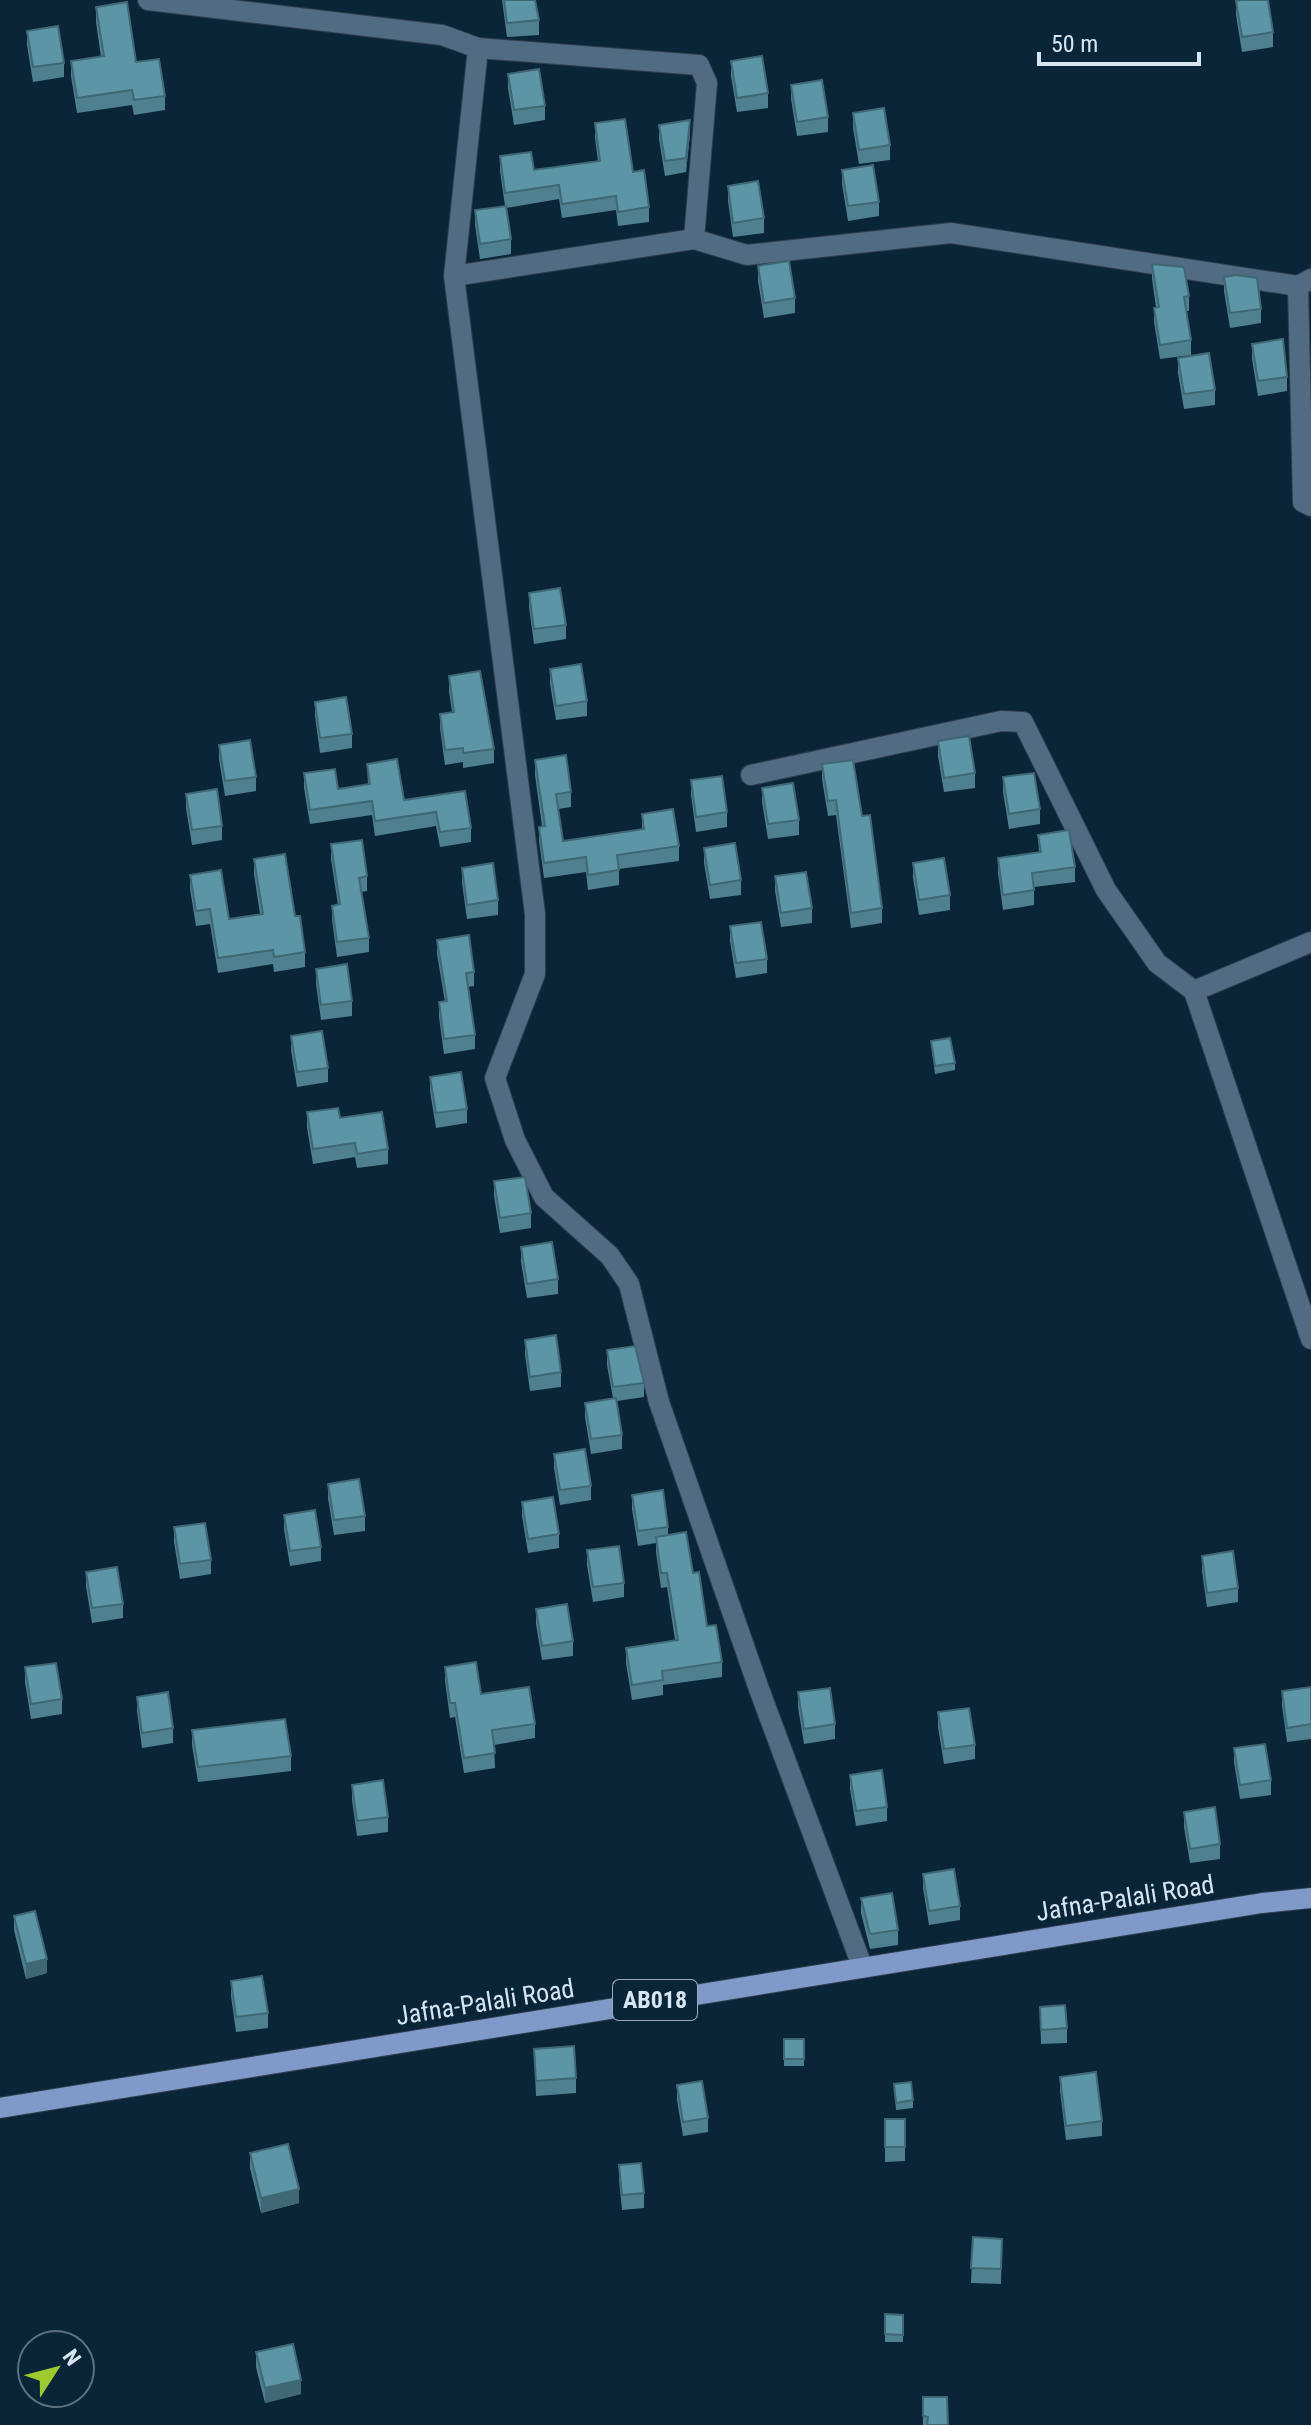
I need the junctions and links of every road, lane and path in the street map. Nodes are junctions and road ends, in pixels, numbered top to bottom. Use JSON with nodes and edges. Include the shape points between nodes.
{"nodes":[{"id":1,"x":148,"y":0,"type":"edge"},
{"id":2,"x":478,"y":48,"type":"junction"},
{"id":3,"x":694,"y":239,"type":"junction"},
{"id":4,"x":454,"y":276,"type":"junction"},
{"id":5,"x":1305,"y":282,"type":"edge"},
{"id":6,"x":1311,"y":506,"type":"edge"},
{"id":7,"x":751,"y":775,"type":"dead end"},
{"id":8,"x":1311,"y":942,"type":"edge"},
{"id":9,"x":1194,"y":991,"type":"junction"},
{"id":10,"x":1311,"y":1339,"type":"edge"},
{"id":11,"x":1311,"y":1898,"type":"edge"},
{"id":12,"x":862,"y":1966,"type":"junction"},
{"id":13,"x":0,"y":2108,"type":"edge"}],
"edges":[{"from":1,"to":2,"type":"street","via":[[442,35]]},
{"from":2,"to":3,"type":"street","via":[[699,65],[707,83]]},
{"from":2,"to":4,"type":"street"},
{"from":3,"to":4,"type":"street"},
{"from":3,"to":5,"type":"street","via":[[747,255],[951,233]]},
{"from":4,"to":12,"type":"street","via":[[535,914],[535,974],[495,1078],[515,1140],[544,1197],[610,1256],[629,1284],[659,1402]]},
{"from":5,"to":6,"type":"street","via":[[1303,502]]},
{"from":7,"to":9,"type":"street","via":[[1001,721],[1023,722],[1106,890],[1157,963]]},
{"from":8,"to":9,"type":"street"},
{"from":9,"to":10,"type":"street"},
{"from":11,"to":12,"type":"main road","name":"Jafna-Palali Road","number":"AB018"},
{"from":12,"to":13,"type":"main road","name":"Jafna-Palali Road","number":"AB018"}]}
